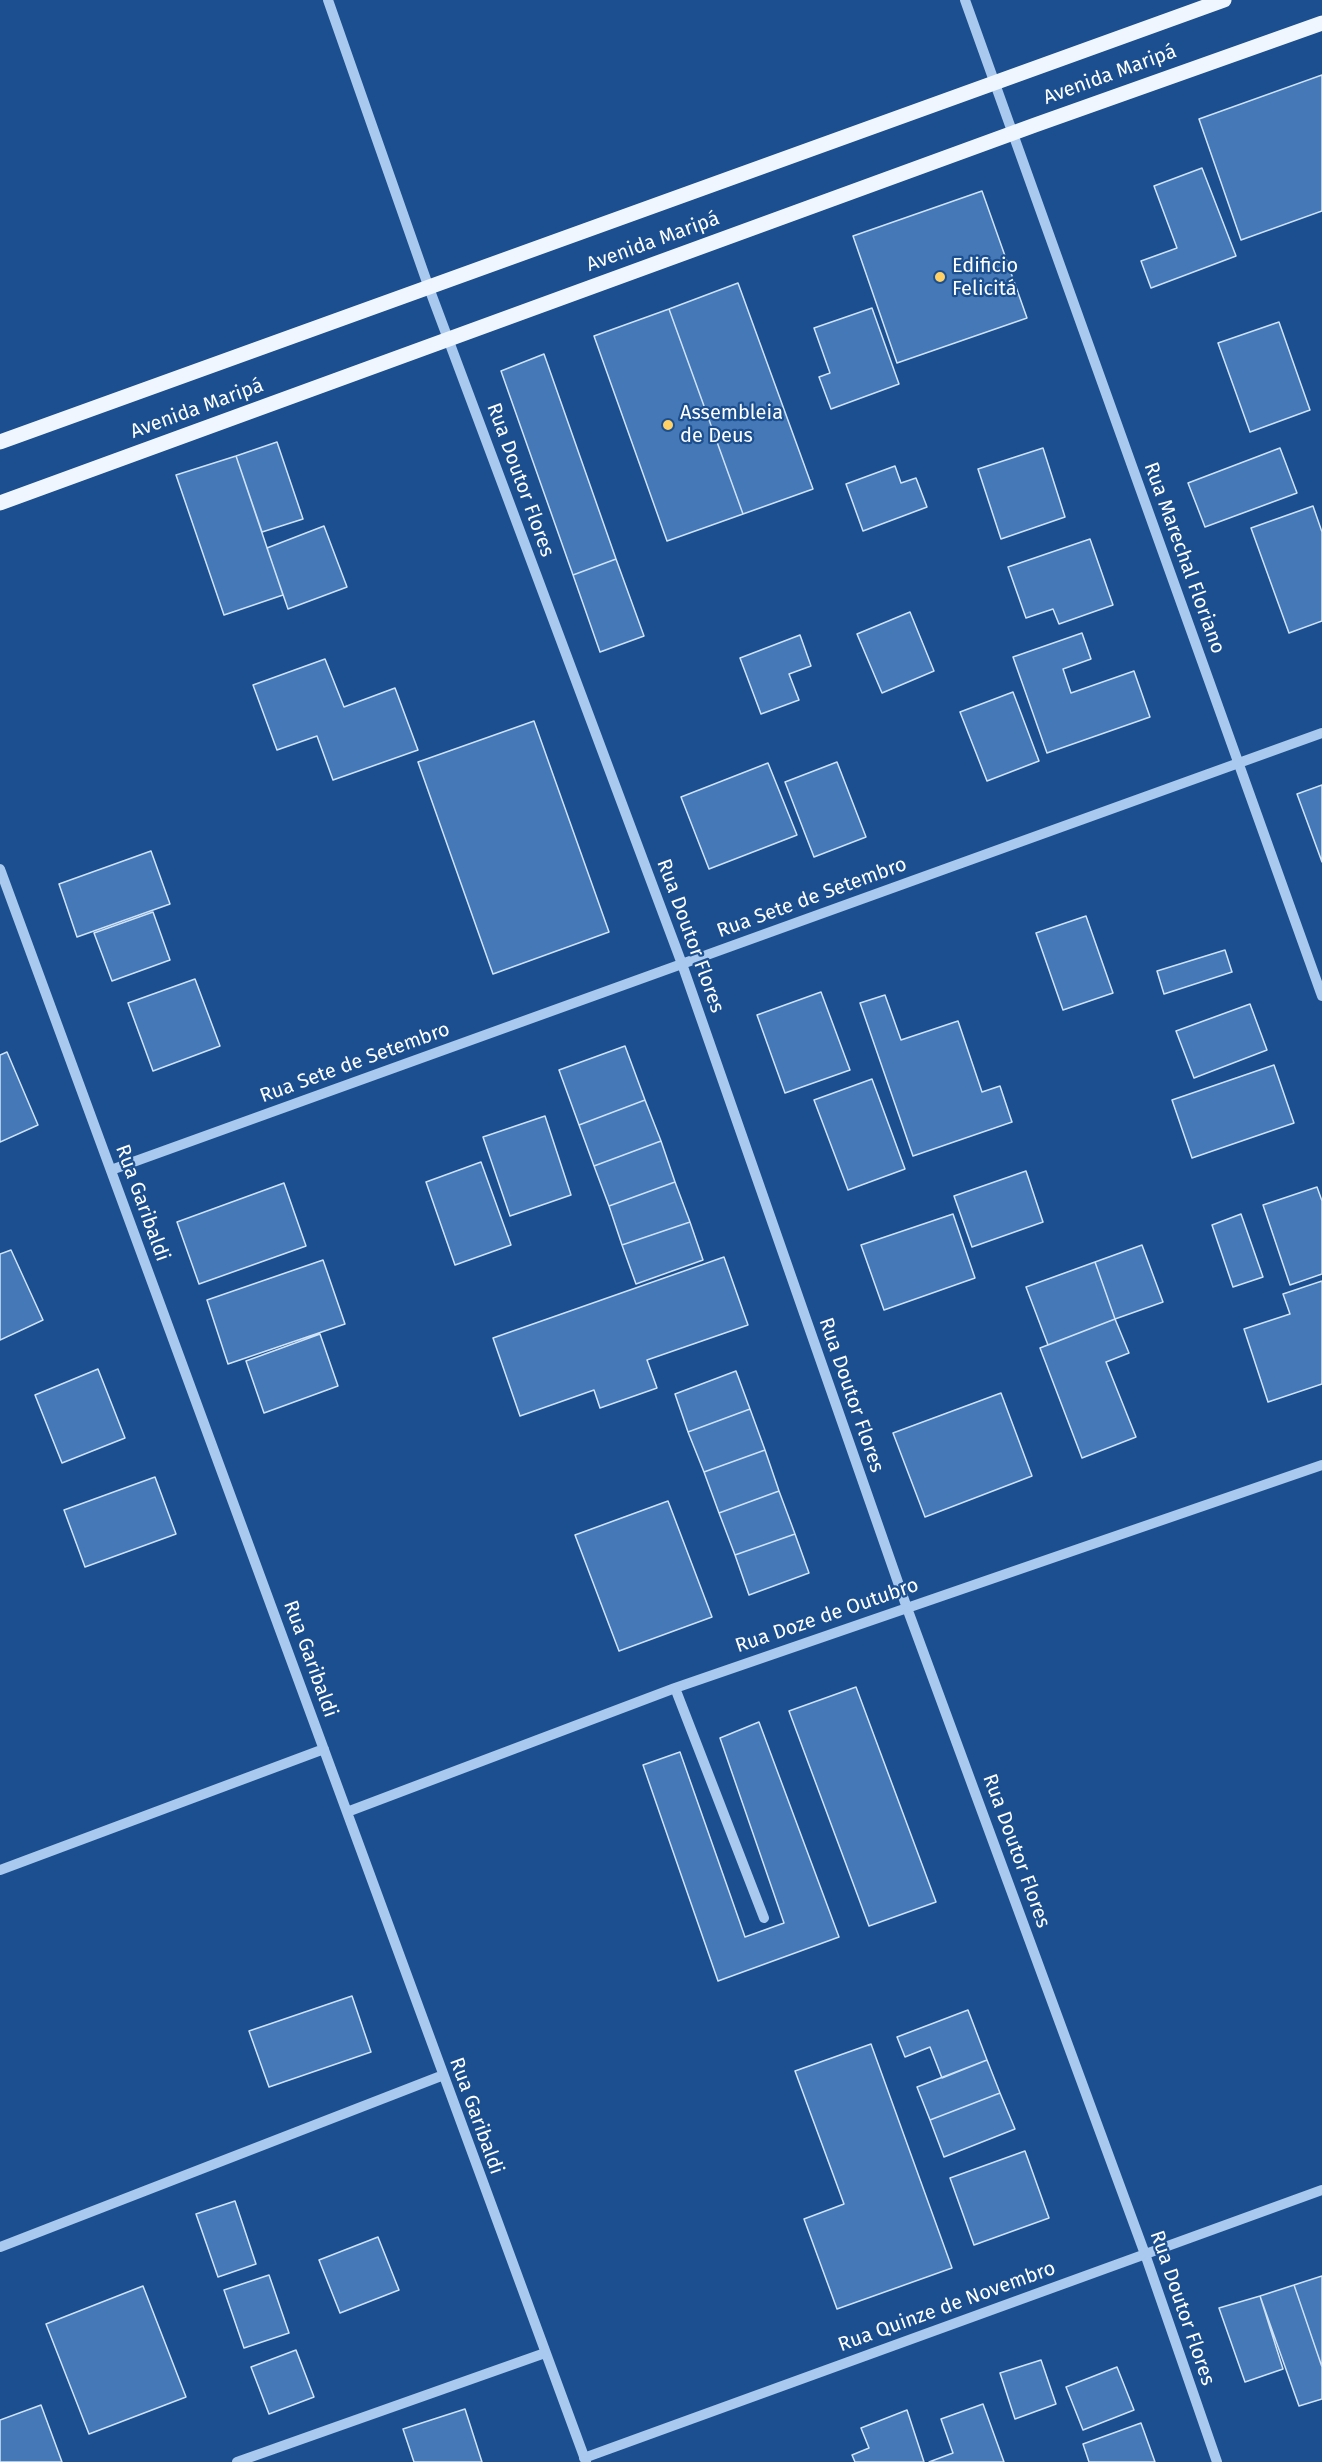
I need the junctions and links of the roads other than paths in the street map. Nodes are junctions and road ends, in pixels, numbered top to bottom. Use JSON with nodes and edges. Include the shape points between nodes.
{"nodes":[{"id":1,"x":328,"y":0,"type":"edge"},
{"id":2,"x":965,"y":0,"type":"edge"},
{"id":3,"x":1224,"y":0,"type":"edge"},
{"id":4,"x":1322,"y":22,"type":"edge"},
{"id":5,"x":994,"y":84,"type":"junction"},
{"id":6,"x":1012,"y":133,"type":"junction"},
{"id":7,"x":429,"y":288,"type":"junction"},
{"id":8,"x":449,"y":340,"type":"junction"},
{"id":9,"x":0,"y":442,"type":"edge"},
{"id":10,"x":0,"y":503,"type":"edge"},
{"id":11,"x":1322,"y":733,"type":"edge"},
{"id":12,"x":1239,"y":763,"type":"junction"},
{"id":13,"x":0,"y":870,"type":"edge"},
{"id":14,"x":682,"y":964,"type":"junction"},
{"id":15,"x":1322,"y":996,"type":"edge"},
{"id":16,"x":111,"y":1170,"type":"junction"},
{"id":17,"x":1322,"y":1465,"type":"edge"},
{"id":18,"x":907,"y":1608,"type":"junction"},
{"id":19,"x":675,"y":1688,"type":"junction"},
{"id":20,"x":324,"y":1749,"type":"junction"},
{"id":21,"x":346,"y":1812,"type":"junction"},
{"id":22,"x":0,"y":1870,"type":"edge"},
{"id":23,"x":764,"y":1918,"type":"dead end"},
{"id":24,"x":441,"y":2076,"type":"junction"},
{"id":25,"x":1322,"y":2190,"type":"edge"},
{"id":26,"x":0,"y":2247,"type":"edge"},
{"id":27,"x":1145,"y":2254,"type":"junction"},
{"id":28,"x":545,"y":2353,"type":"junction"},
{"id":29,"x":585,"y":2460,"type":"edge"},
{"id":30,"x":237,"y":2462,"type":"edge"},
{"id":31,"x":1217,"y":2462,"type":"edge"}],
"edges":[{"from":1,"to":7,"type":"street"},
{"from":2,"to":5,"type":"street"},
{"from":3,"to":5,"type":"main road","name":"Avenida Maripá"},
{"from":4,"to":6,"type":"main road","name":"Avenida Maripá"},
{"from":5,"to":6,"type":"street","name":"Rua Marechal Floriano"},
{"from":5,"to":7,"type":"main road","name":"Avenida Maripá"},
{"from":6,"to":8,"type":"main road","name":"Avenida Maripá"},
{"from":6,"to":12,"type":"street","name":"Rua Marechal Floriano"},
{"from":7,"to":8,"type":"street","name":"Rua Doutor Flores"},
{"from":7,"to":9,"type":"main road","name":"Avenida Maripá"},
{"from":8,"to":10,"type":"main road","name":"Avenida Maripá"},
{"from":8,"to":14,"type":"street","name":"Rua Doutor Flores"},
{"from":11,"to":12,"type":"street","name":"Rua Sete de Setembro"},
{"from":12,"to":14,"type":"street","name":"Rua Sete de Setembro"},
{"from":12,"to":15,"type":"street","name":"Rua Marechal Floriano"},
{"from":13,"to":16,"type":"street","name":"Rua Garibaldi"},
{"from":14,"to":16,"type":"street","name":"Rua Sete de Setembro"},
{"from":14,"to":18,"type":"street","name":"Rua Doutor Flores"},
{"from":16,"to":20,"type":"street","name":"Rua Garibaldi"},
{"from":17,"to":18,"type":"street","name":"Rua Doze de Outubro"},
{"from":18,"to":19,"type":"street","name":"Rua Doze de Outubro"},
{"from":18,"to":27,"type":"street","name":"Rua Doutor Flores"},
{"from":19,"to":21,"type":"street","name":"Rua Doze de Outubro"},
{"from":19,"to":23,"type":"street"},
{"from":20,"to":21,"type":"street","name":"Rua Garibaldi"},
{"from":20,"to":22,"type":"street"},
{"from":21,"to":24,"type":"street","name":"Rua Garibaldi"},
{"from":24,"to":26,"type":"street"},
{"from":24,"to":28,"type":"street","name":"Rua Garibaldi"},
{"from":25,"to":27,"type":"street","name":"Rua Quinze de Novembro"},
{"from":27,"to":29,"type":"street","name":"Rua Quinze de Novembro"},
{"from":27,"to":31,"type":"street","name":"Rua Doutor Flores"},
{"from":28,"to":29,"type":"street","name":"Rua Garibaldi"},
{"from":28,"to":30,"type":"street"}]}
